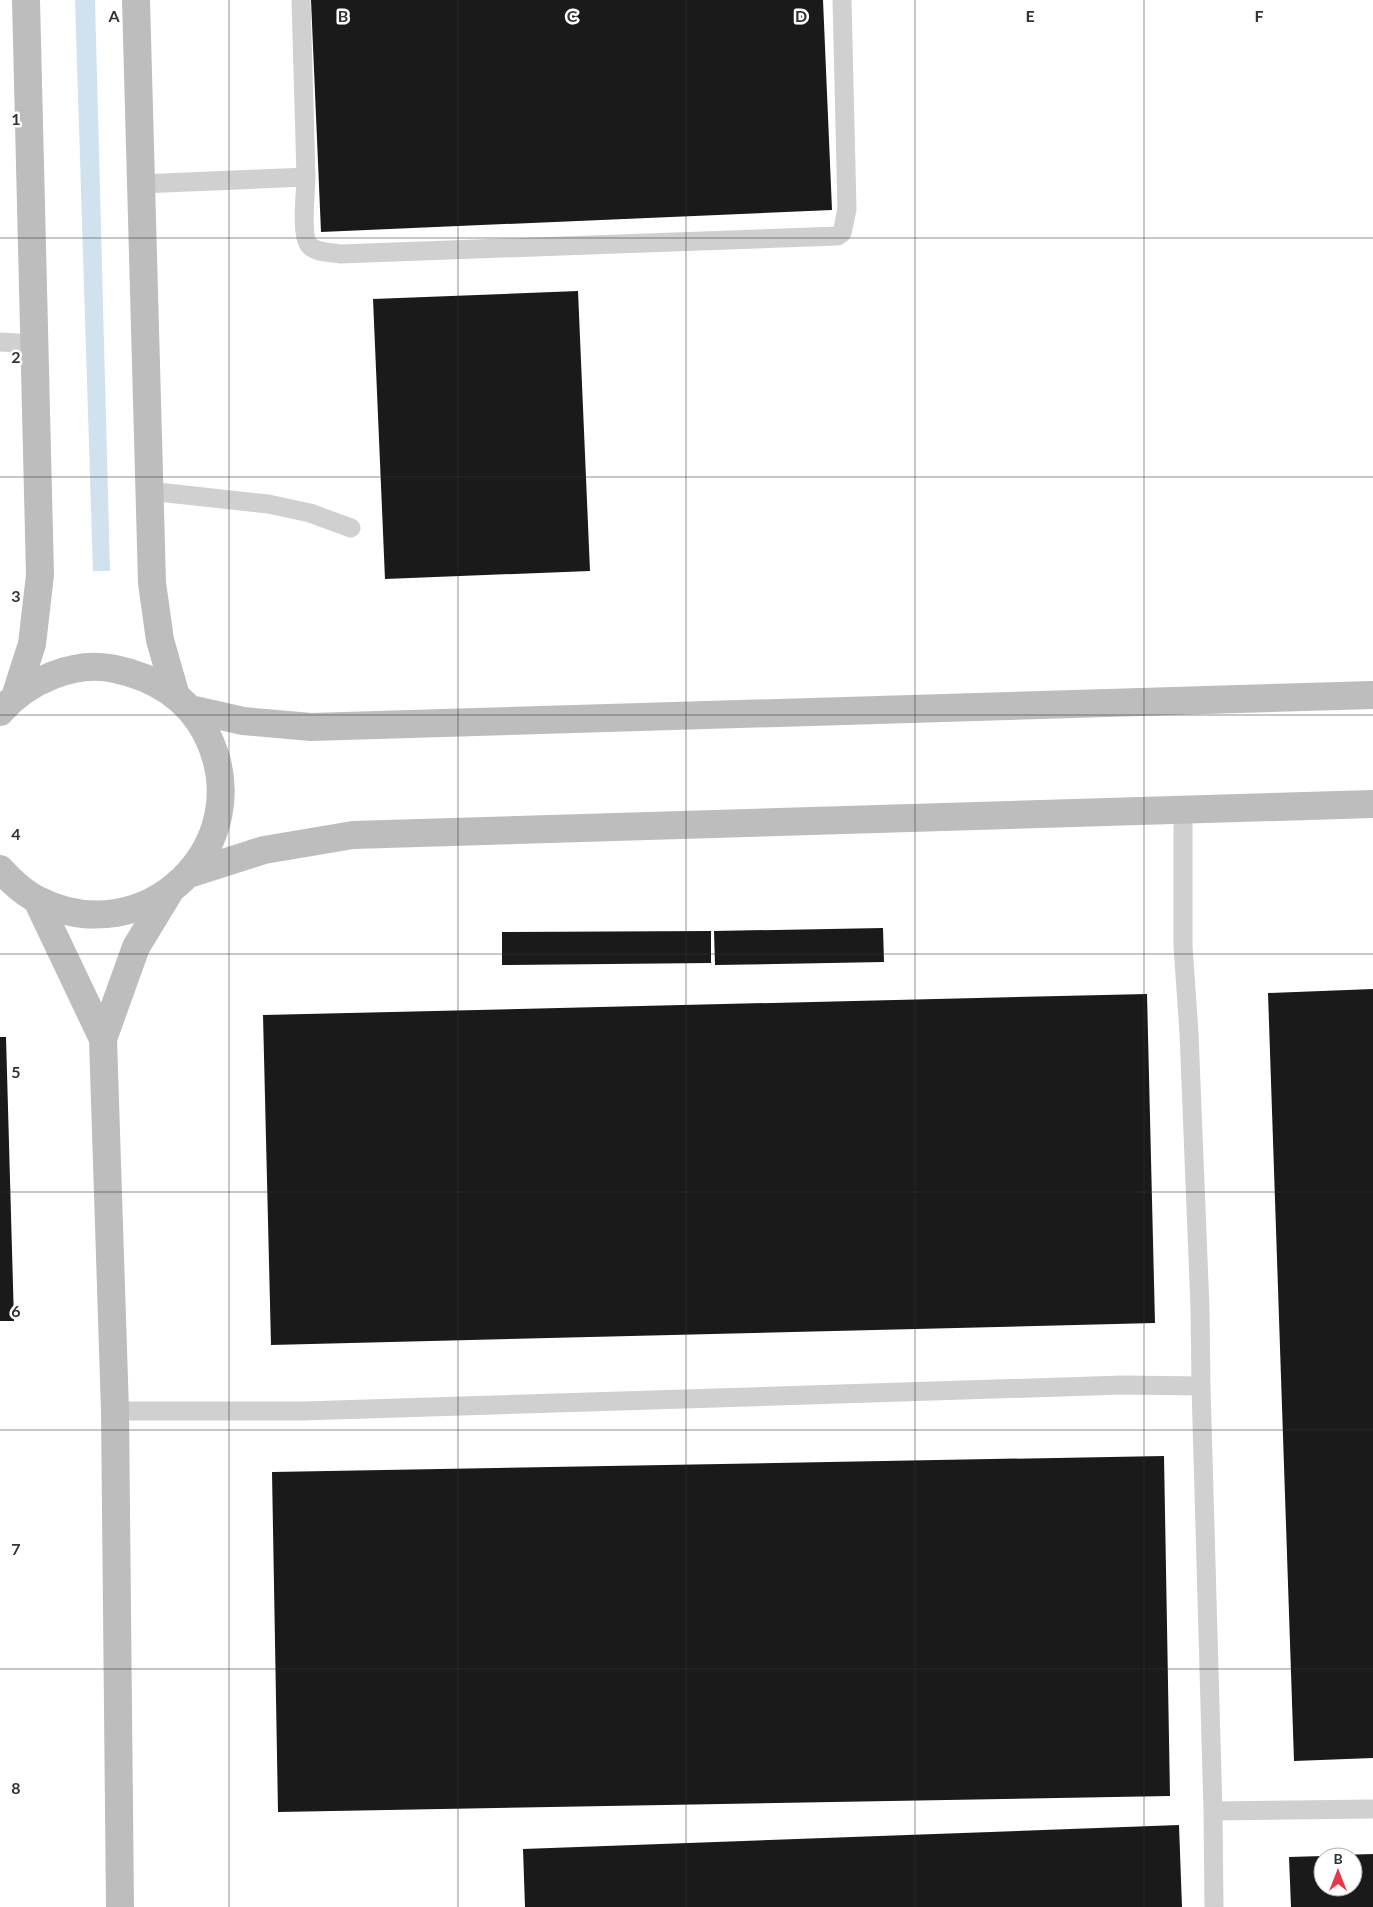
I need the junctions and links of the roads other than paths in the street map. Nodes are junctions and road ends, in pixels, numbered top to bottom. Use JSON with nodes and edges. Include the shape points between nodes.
{"nodes":[{"id":1,"x":26,"y":0,"type":"edge"},
{"id":2,"x":136,"y":0,"type":"edge"},
{"id":3,"x":301,"y":0,"type":"edge"},
{"id":4,"x":842,"y":0,"type":"edge"},
{"id":5,"x":306,"y":176,"type":"junction"},
{"id":6,"x":141,"y":184,"type":"junction"},
{"id":7,"x":0,"y":342,"type":"edge"},
{"id":8,"x":34,"y":344,"type":"junction"},
{"id":9,"x":149,"y":491,"type":"junction"},
{"id":10,"x":351,"y":528,"type":"dead end"},
{"id":11,"x":1373,"y":695,"type":"edge"},
{"id":12,"x":183,"y":702,"type":"junction"},
{"id":13,"x":7,"y":705,"type":"edge"},
{"id":14,"x":1373,"y":804,"type":"edge"},
{"id":15,"x":1183,"y":810,"type":"junction"},
{"id":16,"x":0,"y":869,"type":"edge"},
{"id":17,"x":179,"y":882,"type":"junction"},
{"id":18,"x":37,"y":900,"type":"junction"},
{"id":19,"x":103,"y":1039,"type":"junction"},
{"id":20,"x":1201,"y":1386,"type":"junction"},
{"id":21,"x":115,"y":1411,"type":"junction"},
{"id":22,"x":1373,"y":1809,"type":"edge"},
{"id":23,"x":1213,"y":1811,"type":"junction"},
{"id":24,"x":120,"y":1907,"type":"edge"},
{"id":25,"x":1214,"y":1907,"type":"edge"}],
"edges":[{"from":1,"to":8,"type":"street"},
{"from":2,"to":6,"type":"street"},
{"from":3,"to":5,"type":"lane"},
{"from":4,"to":5,"type":"lane","via":[[847,209],[842,233],[838,236],[340,254],[317,250],[305,237]]},
{"from":5,"to":6,"type":"lane"},
{"from":6,"to":9,"type":"street"},
{"from":7,"to":8,"type":"lane"},
{"from":8,"to":13,"type":"street","via":[[40,575],[32,644]]},
{"from":9,"to":10,"type":"lane","via":[[268,504],[310,513]]},
{"from":9,"to":12,"type":"street","via":[[152,583],[160,640]]},
{"from":11,"to":12,"type":"street","via":[[311,727],[243,721]]},
{"from":12,"to":13,"type":"street","via":[[155,682],[132,672],[108,667],[58,673],[35,683]]},
{"from":12,"to":17,"type":"street","via":[[203,727],[213,747],[221,791],[213,835],[202,856]]},
{"from":14,"to":15,"type":"street"},
{"from":15,"to":17,"type":"street","via":[[353,835],[264,850]]},
{"from":15,"to":20,"type":"lane","via":[[1183,946],[1200,1298]]},
{"from":16,"to":18,"type":"street"},
{"from":17,"to":18,"type":"street","via":[[150,903],[128,911],[105,914],[82,914]]},
{"from":17,"to":19,"type":"street","via":[[136,947]]},
{"from":18,"to":19,"type":"street"},
{"from":19,"to":21,"type":"street"},
{"from":20,"to":21,"type":"lane","via":[[1113,1385],[304,1411]]},
{"from":20,"to":23,"type":"lane"},
{"from":21,"to":24,"type":"street"},
{"from":22,"to":23,"type":"lane"},
{"from":23,"to":25,"type":"lane"}]}
